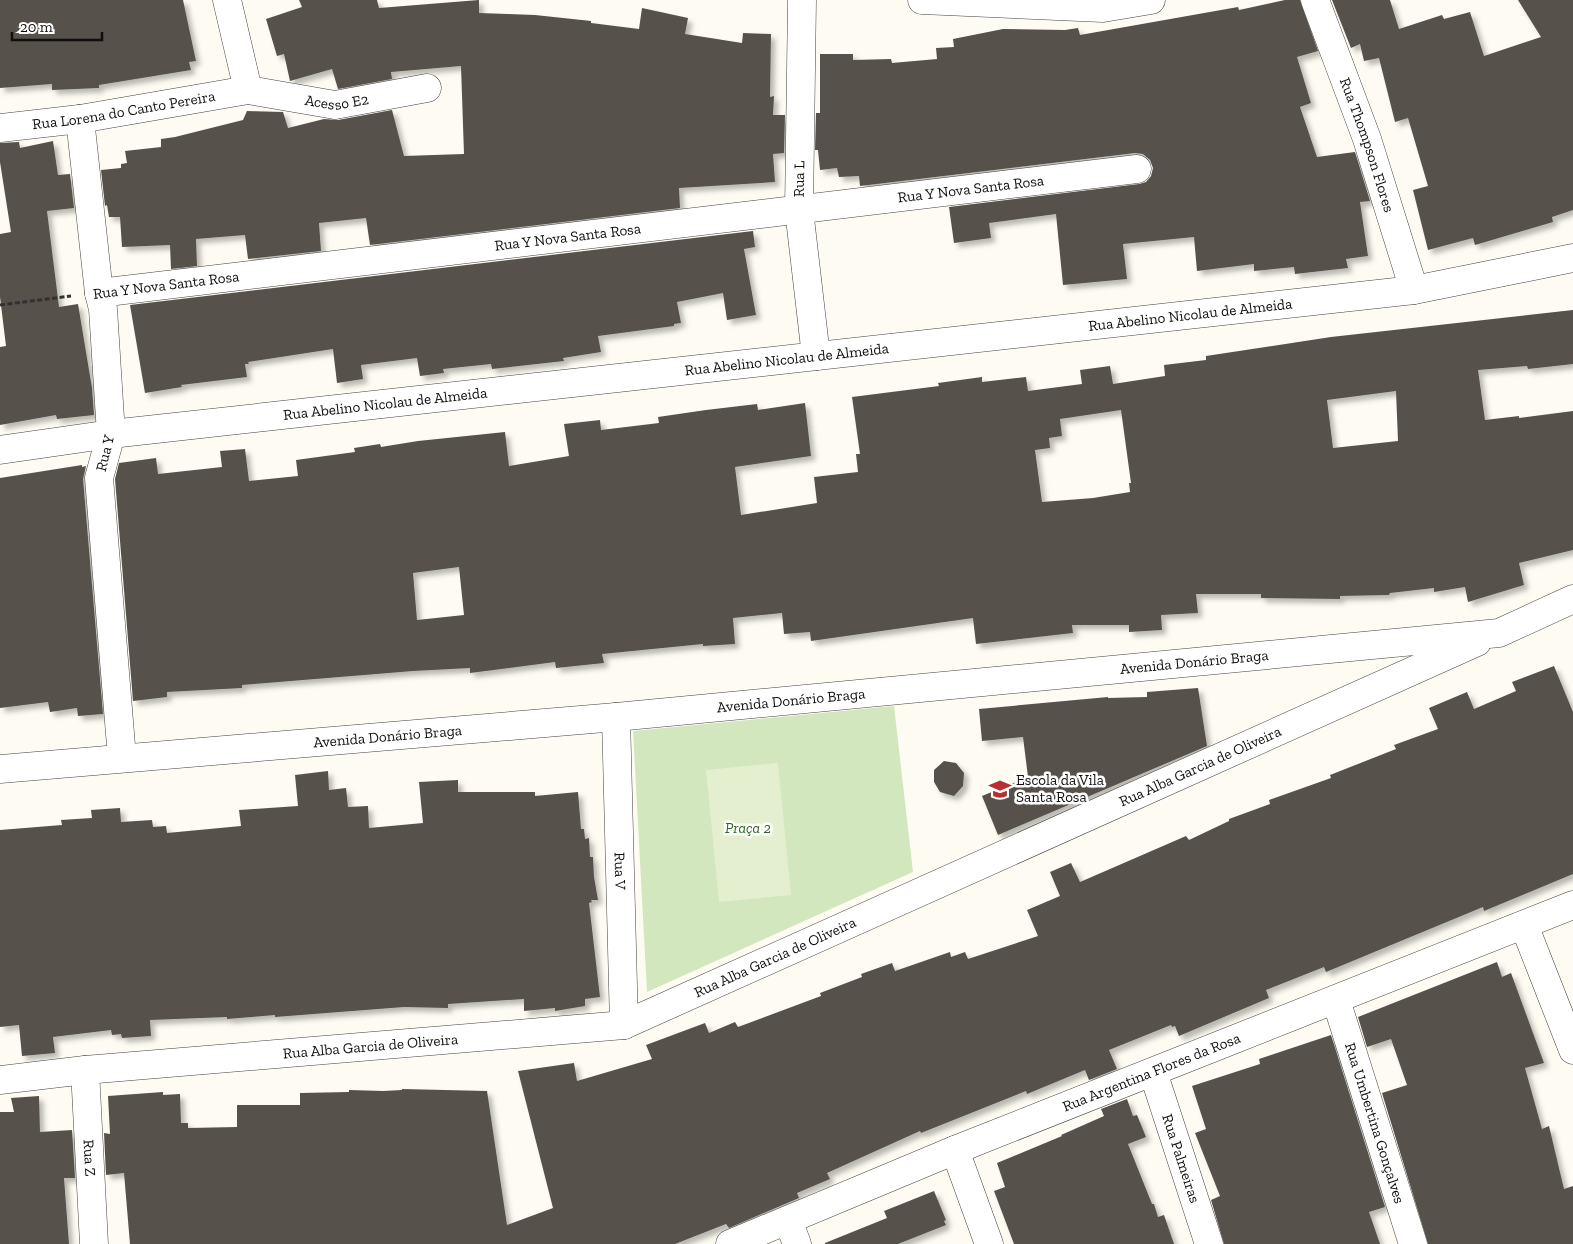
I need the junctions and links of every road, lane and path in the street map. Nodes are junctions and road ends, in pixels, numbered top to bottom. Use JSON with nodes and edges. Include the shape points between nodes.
{"nodes":[{"id":1,"x":227,"y":0,"type":"edge"},
{"id":2,"x":802,"y":0,"type":"edge"},
{"id":3,"x":922,"y":0,"type":"edge"},
{"id":4,"x":1150,"y":0,"type":"edge"},
{"id":5,"x":1315,"y":0,"type":"edge"},
{"id":6,"x":427,"y":88,"type":"dead end"},
{"id":7,"x":248,"y":90,"type":"junction"},
{"id":8,"x":80,"y":119,"type":"junction"},
{"id":9,"x":0,"y":128,"type":"edge"},
{"id":10,"x":1137,"y":169,"type":"dead end"},
{"id":11,"x":799,"y":210,"type":"junction"},
{"id":12,"x":1573,"y":258,"type":"edge"},
{"id":13,"x":1414,"y":290,"type":"junction"},
{"id":14,"x":99,"y":293,"type":"junction"},
{"id":15,"x":0,"y":305,"type":"edge"},
{"id":16,"x":816,"y":356,"type":"junction"},
{"id":17,"x":111,"y":434,"type":"junction"},
{"id":18,"x":0,"y":450,"type":"edge"},
{"id":19,"x":1573,"y":599,"type":"edge"},
{"id":20,"x":1499,"y":633,"type":"junction"},
{"id":21,"x":616,"y":717,"type":"junction"},
{"id":22,"x":122,"y":758,"type":"junction"},
{"id":23,"x":0,"y":769,"type":"edge"},
{"id":24,"x":1573,"y":905,"type":"edge"},
{"id":25,"x":1524,"y":925,"type":"junction"},
{"id":26,"x":1336,"y":1000,"type":"junction"},
{"id":27,"x":624,"y":1025,"type":"junction"},
{"id":28,"x":1571,"y":1036,"type":"edge"},
{"id":29,"x":85,"y":1070,"type":"junction"},
{"id":30,"x":1153,"y":1072,"type":"junction"},
{"id":31,"x":0,"y":1080,"type":"edge"},
{"id":32,"x":955,"y":1150,"type":"junction"},
{"id":33,"x":793,"y":1232,"type":"edge"},
{"id":34,"x":94,"y":1244,"type":"edge"},
{"id":35,"x":730,"y":1244,"type":"edge"},
{"id":36,"x":989,"y":1244,"type":"edge"},
{"id":37,"x":1209,"y":1244,"type":"edge"},
{"id":38,"x":1413,"y":1244,"type":"edge"}],
"edges":[{"from":1,"to":7,"type":"street"},
{"from":2,"to":11,"type":"street","name":"Rua L"},
{"from":3,"to":4,"type":"street","via":[[1103,8]]},
{"from":5,"to":13,"type":"street","name":"Rua Thompson Flores","via":[[1367,139]]},
{"from":6,"to":7,"type":"street","name":"Acesso E2","via":[[335,105]]},
{"from":7,"to":8,"type":"street","name":"Rua Lorena do Canto Pereira"},
{"from":8,"to":9,"type":"street","name":"Rua Lorena do Canto Pereira"},
{"from":8,"to":14,"type":"street","name":"Rua Y"},
{"from":10,"to":11,"type":"street","name":"Rua Y Nova Santa Rosa"},
{"from":11,"to":14,"type":"street","name":"Rua Y Nova Santa Rosa"},
{"from":11,"to":16,"type":"street","name":"Rua L"},
{"from":12,"to":13,"type":"street","name":"Rua Abelino Nicolau de Almeida"},
{"from":13,"to":16,"type":"street","name":"Rua Abelino Nicolau de Almeida"},
{"from":14,"to":15,"type":"path","name":"Rua Y Nova Santa Rosa"},
{"from":14,"to":17,"type":"street","name":"Rua Y","via":[[103,309]]},
{"from":16,"to":17,"type":"street","name":"Rua Abelino Nicolau de Almeida"},
{"from":17,"to":18,"type":"street","name":"Rua Abelino Nicolau de Almeida"},
{"from":17,"to":22,"type":"street","name":"Rua Y","via":[[98,478]]},
{"from":19,"to":20,"type":"street","name":"Avenida Donário Braga"},
{"from":20,"to":21,"type":"street","name":"Avenida Donário Braga"},
{"from":20,"to":27,"type":"street","name":"Rua Alba Garcia de Oliveira"},
{"from":21,"to":22,"type":"street","name":"Avenida Donário Braga"},
{"from":21,"to":27,"type":"street","name":"Rua V"},
{"from":22,"to":23,"type":"street","name":"Avenida Donário Braga"},
{"from":24,"to":25,"type":"street","name":"Rua Argentina Flores da Rosa"},
{"from":25,"to":26,"type":"street","name":"Rua Argentina Flores da Rosa"},
{"from":25,"to":28,"type":"street"},
{"from":26,"to":30,"type":"street","name":"Rua Argentina Flores da Rosa"},
{"from":26,"to":38,"type":"street","name":"Rua Umbertina Gonçalves"},
{"from":27,"to":29,"type":"street","name":"Rua Alba Garcia de Oliveira"},
{"from":29,"to":31,"type":"street","name":"Rua Alba Garcia de Oliveira"},
{"from":29,"to":34,"type":"street","name":"Rua Z"},
{"from":30,"to":32,"type":"street","name":"Rua Argentina Flores da Rosa"},
{"from":30,"to":37,"type":"street","name":"Rua Palmeiras"},
{"from":32,"to":33,"type":"street","name":"Rua Argentina Flores da Rosa"},
{"from":32,"to":36,"type":"street"},
{"from":33,"to":35,"type":"street","name":"Rua Argentina Flores da Rosa"}]}
